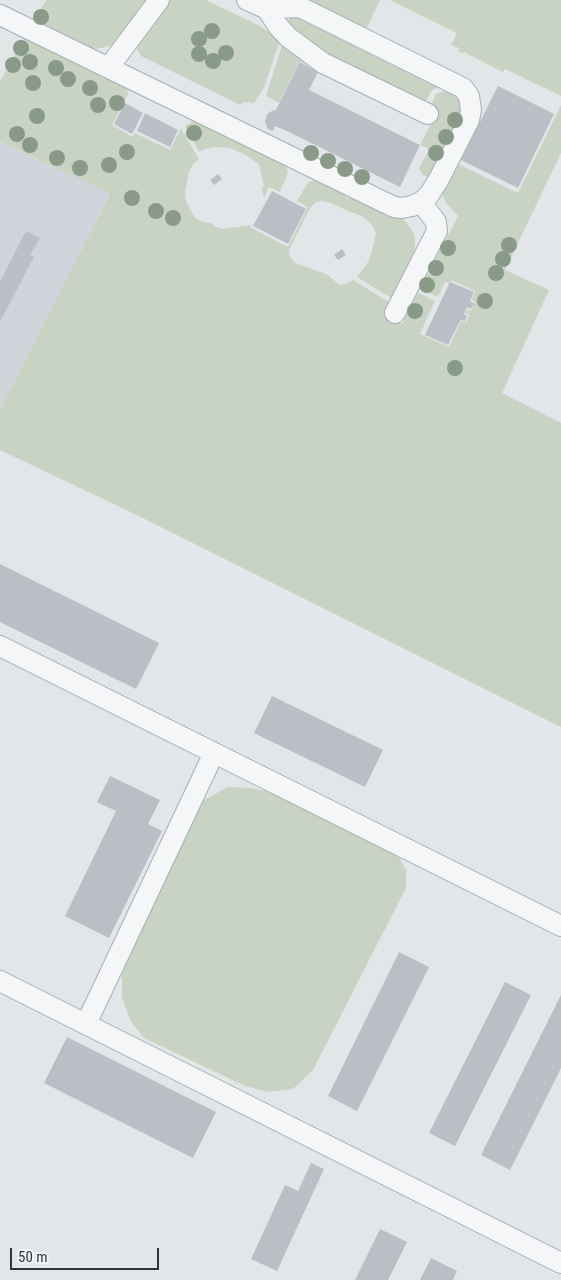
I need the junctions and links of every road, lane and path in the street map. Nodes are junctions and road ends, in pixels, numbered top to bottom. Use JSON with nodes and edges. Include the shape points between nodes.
{"nodes":[{"id":1,"x":158,"y":0,"type":"edge"},
{"id":2,"x":247,"y":0,"type":"edge"},
{"id":3,"x":267,"y":9,"type":"junction"},
{"id":4,"x":0,"y":15,"type":"edge"},
{"id":5,"x":109,"y":67,"type":"junction"},
{"id":6,"x":428,"y":114,"type":"dead end"},
{"id":7,"x":421,"y":202,"type":"junction"},
{"id":8,"x":395,"y":313,"type":"dead end"},
{"id":9,"x":0,"y":646,"type":"edge"},
{"id":10,"x":214,"y":753,"type":"junction"},
{"id":11,"x":561,"y":926,"type":"edge"},
{"id":12,"x":0,"y":981,"type":"edge"},
{"id":13,"x":86,"y":1024,"type":"junction"},
{"id":14,"x":561,"y":1263,"type":"edge"}],
"edges":[{"from":1,"to":5,"type":"street"},
{"from":2,"to":3,"type":"street"},
{"from":3,"to":6,"type":"street","via":[[288,37],[322,63]]},
{"from":3,"to":7,"type":"street","via":[[302,8],[463,88],[469,96],[469,120],[434,187]]},
{"from":4,"to":5,"type":"street"},
{"from":5,"to":7,"type":"street","via":[[394,207]]},
{"from":7,"to":8,"type":"street","via":[[436,222],[437,231]]},
{"from":9,"to":10,"type":"street"},
{"from":10,"to":11,"type":"street"},
{"from":10,"to":13,"type":"street"},
{"from":12,"to":13,"type":"street"},
{"from":13,"to":14,"type":"street"}]}
